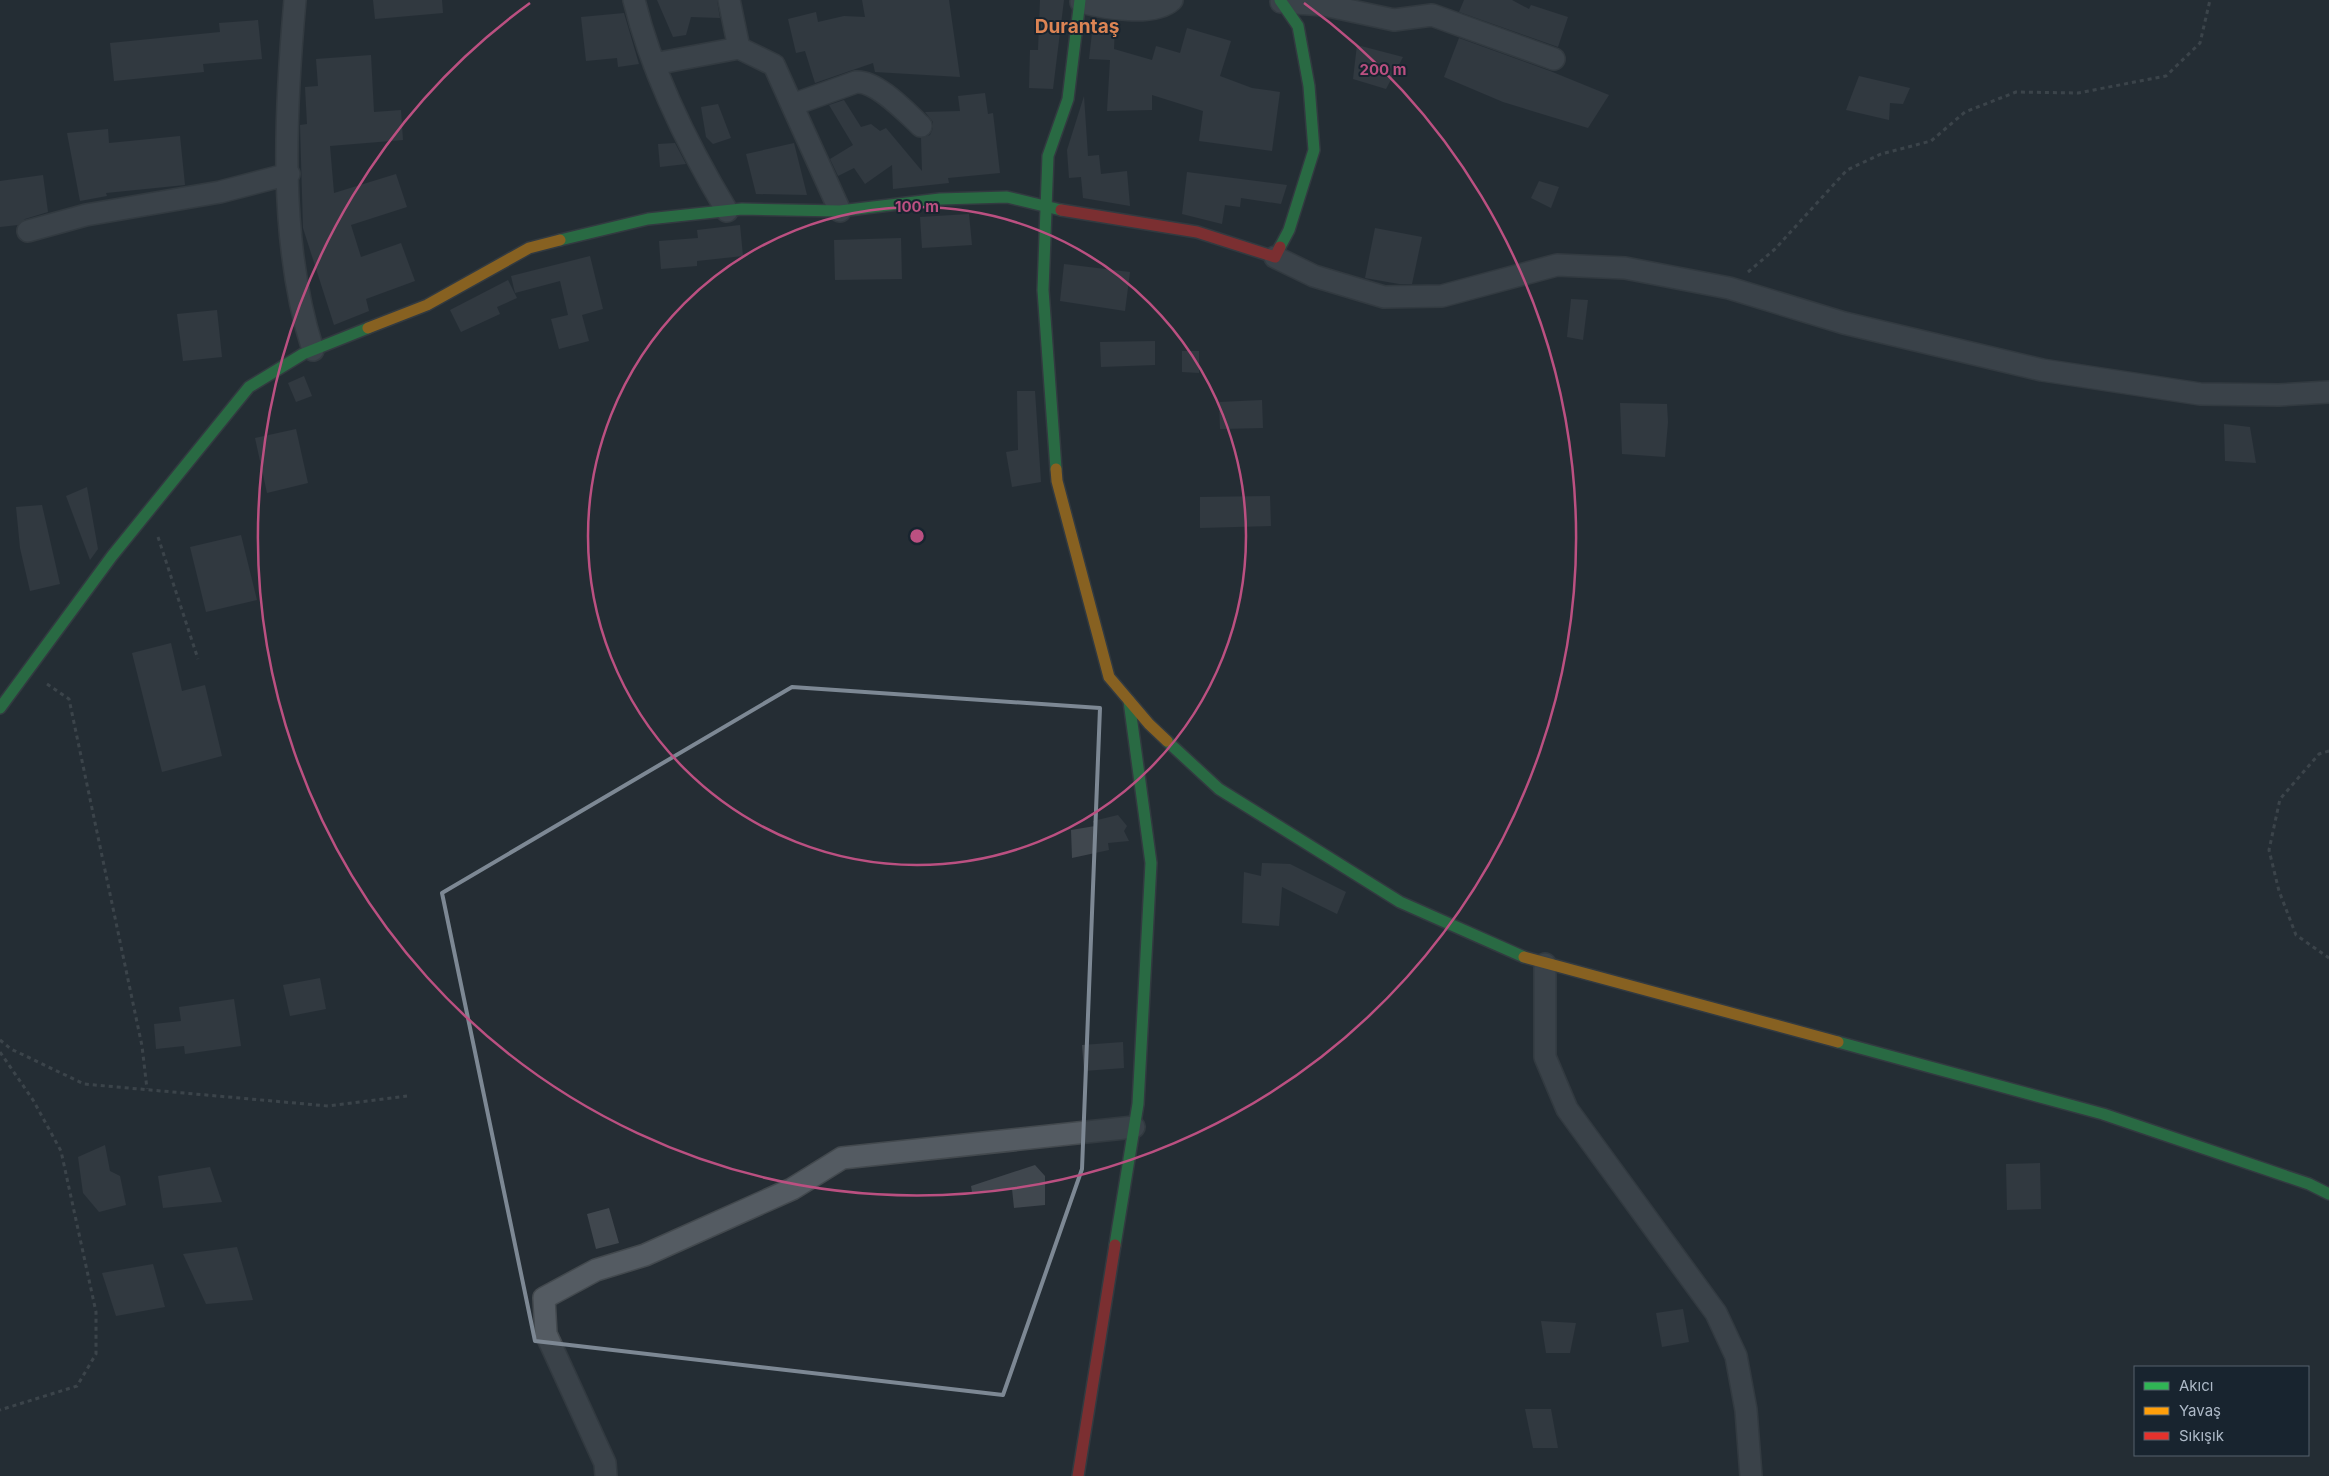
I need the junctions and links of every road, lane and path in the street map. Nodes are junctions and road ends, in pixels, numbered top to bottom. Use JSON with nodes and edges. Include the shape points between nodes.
{"nodes":[{"id":1,"x":295,"y":0,"type":"edge"},
{"id":2,"x":634,"y":0,"type":"edge"},
{"id":3,"x":729,"y":0,"type":"edge"},
{"id":4,"x":1172,"y":0,"type":"edge"},
{"id":5,"x":2210,"y":0,"type":"edge"},
{"id":6,"x":1080,"y":1,"type":"edge"},
{"id":7,"x":1281,"y":1,"type":"edge"},
{"id":8,"x":1434,"y":8,"type":"edge"},
{"id":9,"x":739,"y":48,"type":"junction"},
{"id":10,"x":1554,"y":59,"type":"dead end"},
{"id":11,"x":654,"y":64,"type":"junction"},
{"id":12,"x":792,"y":106,"type":"junction"},
{"id":13,"x":920,"y":126,"type":"dead end"},
{"id":14,"x":289,"y":174,"type":"junction"},
{"id":15,"x":1046,"y":208,"type":"junction"},
{"id":16,"x":727,"y":211,"type":"junction"},
{"id":17,"x":840,"y":211,"type":"junction"},
{"id":18,"x":28,"y":231,"type":"dead end"},
{"id":19,"x":1275,"y":257,"type":"junction"},
{"id":20,"x":1729,"y":288,"type":"junction"},
{"id":21,"x":313,"y":350,"type":"junction"},
{"id":22,"x":2329,"y":392,"type":"edge"},
{"id":23,"x":149,"y":510,"type":"junction"},
{"id":24,"x":198,"y":659,"type":"dead end"},
{"id":25,"x":28,"y":671,"type":"junction"},
{"id":26,"x":1130,"y":701,"type":"junction"},
{"id":27,"x":0,"y":708,"type":"edge"},
{"id":28,"x":2329,"y":751,"type":"edge"},
{"id":29,"x":2329,"y":958,"type":"edge"},
{"id":30,"x":1545,"y":964,"type":"junction"},
{"id":31,"x":0,"y":1040,"type":"edge"},
{"id":32,"x":0,"y":1052,"type":"edge"},
{"id":33,"x":147,"y":1089,"type":"junction"},
{"id":34,"x":407,"y":1096,"type":"dead end"},
{"id":35,"x":1134,"y":1127,"type":"junction"},
{"id":36,"x":2329,"y":1194,"type":"edge"},
{"id":37,"x":0,"y":1410,"type":"edge"},
{"id":38,"x":606,"y":1476,"type":"edge"},
{"id":39,"x":1078,"y":1476,"type":"edge"},
{"id":40,"x":1751,"y":1476,"type":"edge"}],
"edges":[{"from":1,"to":14,"type":"street","via":[[288,106]]},
{"from":2,"to":11,"type":"street","via":[[642,35]]},
{"from":3,"to":9,"type":"street"},
{"from":4,"to":6,"type":"street","via":[[1165,6],[1114,10]]},
{"from":5,"to":20,"type":"path","via":[[2200,44],[2166,76],[2078,93],[2016,92],[1966,112],[1931,141],[1881,154],[1847,170],[1774,249]]},
{"from":6,"to":15,"type":"street","via":[[1068,99],[1048,156]]},
{"from":7,"to":8,"type":"street","via":[[1324,5],[1394,20]]},
{"from":7,"to":19,"type":"street","via":[[1298,26],[1309,86],[1314,150],[1289,230]]},
{"from":8,"to":10,"type":"street"},
{"from":9,"to":11,"type":"street"},
{"from":9,"to":12,"type":"street","via":[[774,65]]},
{"from":11,"to":16,"type":"street"},
{"from":12,"to":13,"type":"street","via":[[864,81],[894,101]]},
{"from":12,"to":17,"type":"street"},
{"from":14,"to":18,"type":"street","via":[[220,192],[86,215]]},
{"from":14,"to":21,"type":"street","via":[[290,243],[302,316]]},
{"from":15,"to":17,"type":"street","via":[[1007,198],[940,199]]},
{"from":15,"to":19,"type":"street","via":[[1197,232]]},
{"from":15,"to":26,"type":"street","via":[[1043,290],[1057,481],[1109,677]]},
{"from":16,"to":17,"type":"street"},
{"from":16,"to":21,"type":"street","via":[[648,219],[529,248],[427,306]]},
{"from":19,"to":20,"type":"street","via":[[1314,276],[1384,297],[1442,296],[1557,265],[1625,268]]},
{"from":20,"to":22,"type":"street","via":[[1844,324],[2042,370],[2200,394]]},
{"from":21,"to":23,"type":"street","via":[[249,387]]},
{"from":23,"to":24,"type":"path"},
{"from":23,"to":25,"type":"street"},
{"from":25,"to":27,"type":"street"},
{"from":25,"to":33,"type":"path","via":[[69,699],[142,1046]]},
{"from":26,"to":30,"type":"street","via":[[1219,789],[1400,902],[1529,960]]},
{"from":26,"to":35,"type":"street","via":[[1151,862],[1138,1104]]},
{"from":28,"to":29,"type":"path","via":[[2319,754],[2280,799],[2269,850],[2279,891],[2296,935]]},
{"from":30,"to":36,"type":"street","via":[[2103,1114],[2309,1184]]},
{"from":30,"to":40,"type":"street","via":[[1545,1058],[1567,1109],[1716,1313],[1736,1356],[1746,1410]]},
{"from":31,"to":33,"type":"path","via":[[84,1084]]},
{"from":32,"to":37,"type":"path","via":[[61,1151],[96,1312],[96,1354],[77,1386]]},
{"from":33,"to":34,"type":"path","via":[[328,1106]]},
{"from":35,"to":38,"type":"street","via":[[842,1158],[792,1189],[645,1255],[596,1270],[544,1298],[546,1334],[605,1463]]},
{"from":35,"to":39,"type":"street"}]}
